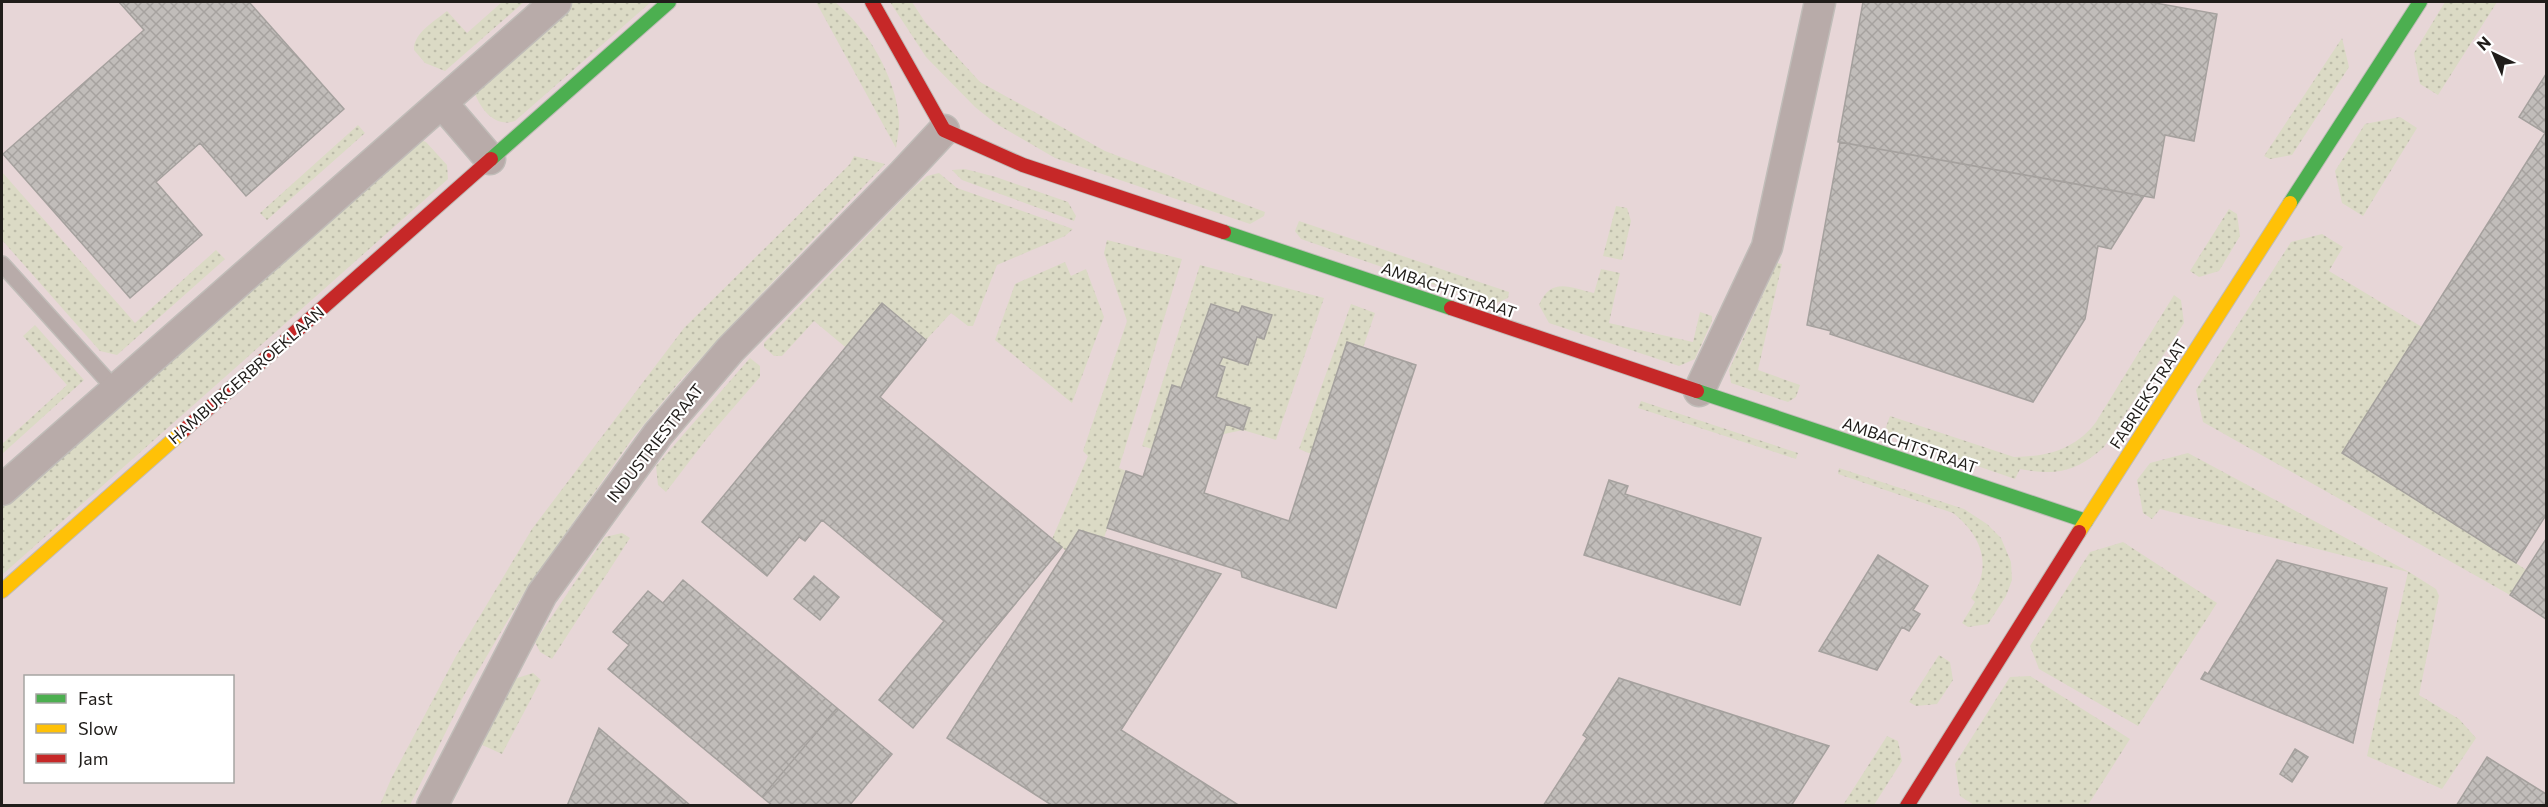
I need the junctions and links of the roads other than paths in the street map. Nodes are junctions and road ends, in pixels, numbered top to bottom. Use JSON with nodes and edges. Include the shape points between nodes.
{"nodes":[{"id":1,"x":556,"y":2,"type":"edge"},
{"id":2,"x":669,"y":2,"type":"edge"},
{"id":3,"x":872,"y":2,"type":"edge"},
{"id":4,"x":1820,"y":2,"type":"edge"},
{"id":5,"x":2420,"y":2,"type":"edge"},
{"id":6,"x":442,"y":103,"type":"junction"},
{"id":7,"x":944,"y":130,"type":"junction"},
{"id":8,"x":490,"y":159,"type":"junction"},
{"id":9,"x":2,"y":264,"type":"edge"},
{"id":10,"x":115,"y":389,"type":"junction"},
{"id":11,"x":1699,"y":391,"type":"junction"},
{"id":12,"x":2,"y":490,"type":"edge"},
{"id":13,"x":2086,"y":521,"type":"junction"},
{"id":14,"x":2,"y":591,"type":"edge"},
{"id":15,"x":432,"y":806,"type":"edge"},
{"id":16,"x":1908,"y":806,"type":"edge"}],
"edges":[{"from":1,"to":6,"type":"street"},
{"from":2,"to":8,"type":"street","name":"HAMBURGERBROEKLAAN"},
{"from":3,"to":7,"type":"street"},
{"from":4,"to":11,"type":"street","via":[[1767,248]]},
{"from":5,"to":13,"type":"street","name":"FABRIEKSTRAAT"},
{"from":6,"to":8,"type":"street"},
{"from":6,"to":10,"type":"street"},
{"from":7,"to":11,"type":"street","name":"AMBACHTSTRAAT","via":[[1023,165]]},
{"from":7,"to":15,"type":"street","name":"INDUSTRIESTRAAT","via":[[730,350],[658,434],[542,594]]},
{"from":8,"to":14,"type":"street","name":"HAMBURGERBROEKLAAN"},
{"from":9,"to":10,"type":"lane"},
{"from":10,"to":12,"type":"street"},
{"from":11,"to":13,"type":"street","name":"AMBACHTSTRAAT"},
{"from":13,"to":16,"type":"street","name":"FABRIEKSTRAAT"}]}
